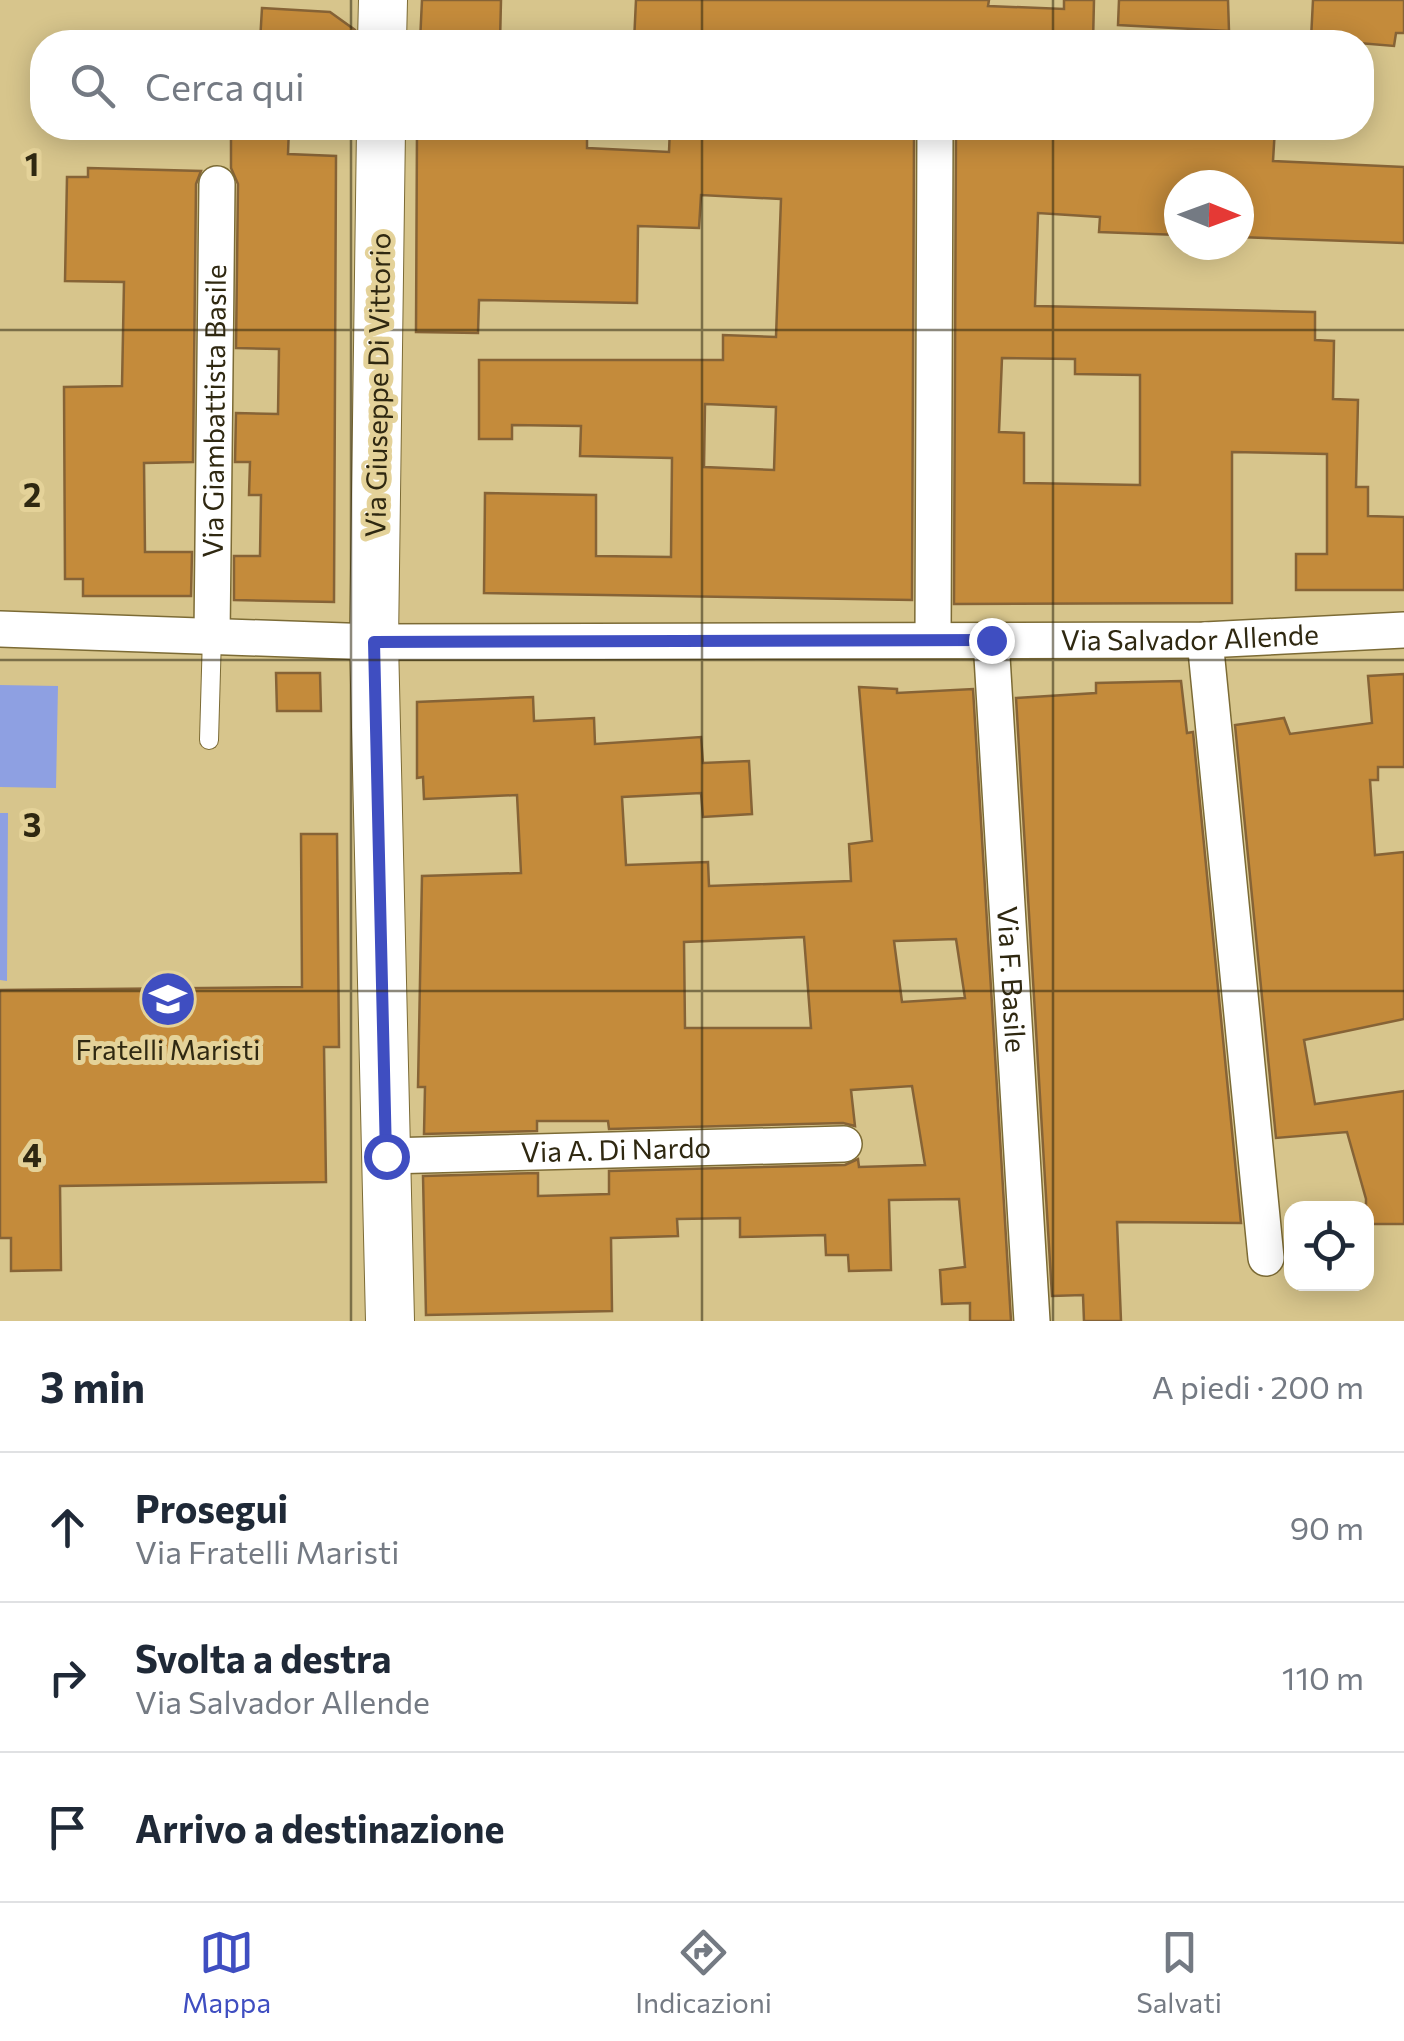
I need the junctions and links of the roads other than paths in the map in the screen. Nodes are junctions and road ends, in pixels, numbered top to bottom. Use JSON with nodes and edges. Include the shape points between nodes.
{"nodes":[{"id":1,"x":383,"y":0,"type":"edge"},
{"id":2,"x":382,"y":30,"type":"edge"},
{"id":3,"x":381,"y":140,"type":"edge"},
{"id":4,"x":935,"y":140,"type":"edge"},
{"id":5,"x":217,"y":184,"type":"dead end"},
{"id":6,"x":0,"y":629,"type":"edge"},
{"id":7,"x":1404,"y":630,"type":"edge"},
{"id":8,"x":212,"y":636,"type":"junction"},
{"id":9,"x":933,"y":640,"type":"junction"},
{"id":10,"x":991,"y":640,"type":"junction"},
{"id":11,"x":1205,"y":640,"type":"junction"},
{"id":12,"x":374,"y":642,"type":"junction"},
{"id":13,"x":209,"y":740,"type":"dead end"},
{"id":14,"x":844,"y":1144,"type":"dead end"},
{"id":15,"x":386,"y":1156,"type":"junction"},
{"id":16,"x":1266,"y":1258,"type":"dead end"},
{"id":17,"x":390,"y":1321,"type":"edge"},
{"id":18,"x":1032,"y":1321,"type":"edge"}],
"edges":[{"from":1,"to":2,"type":"street"},
{"from":3,"to":12,"type":"street","name":"Via Giuseppe Di Vittorio"},
{"from":4,"to":9,"type":"street"},
{"from":5,"to":8,"type":"street","name":"Via Giambattista Basile"},
{"from":6,"to":8,"type":"street"},
{"from":7,"to":11,"type":"street","name":"Via Salvador Allende"},
{"from":8,"to":12,"type":"street"},
{"from":8,"to":13,"type":"lane"},
{"from":9,"to":10,"type":"street","name":"Via Salvador Allende"},
{"from":9,"to":12,"type":"street","name":"Via Salvador Allende"},
{"from":10,"to":11,"type":"street","name":"Via Salvador Allende"},
{"from":10,"to":18,"type":"street","name":"Via F. Basile"},
{"from":11,"to":16,"type":"street"},
{"from":12,"to":15,"type":"street","name":"Via Giuseppe Di Vittorio"},
{"from":14,"to":15,"type":"street","name":"Via A. Di Nardo"},
{"from":15,"to":17,"type":"street","name":"Via Giuseppe Di Vittorio"}]}
